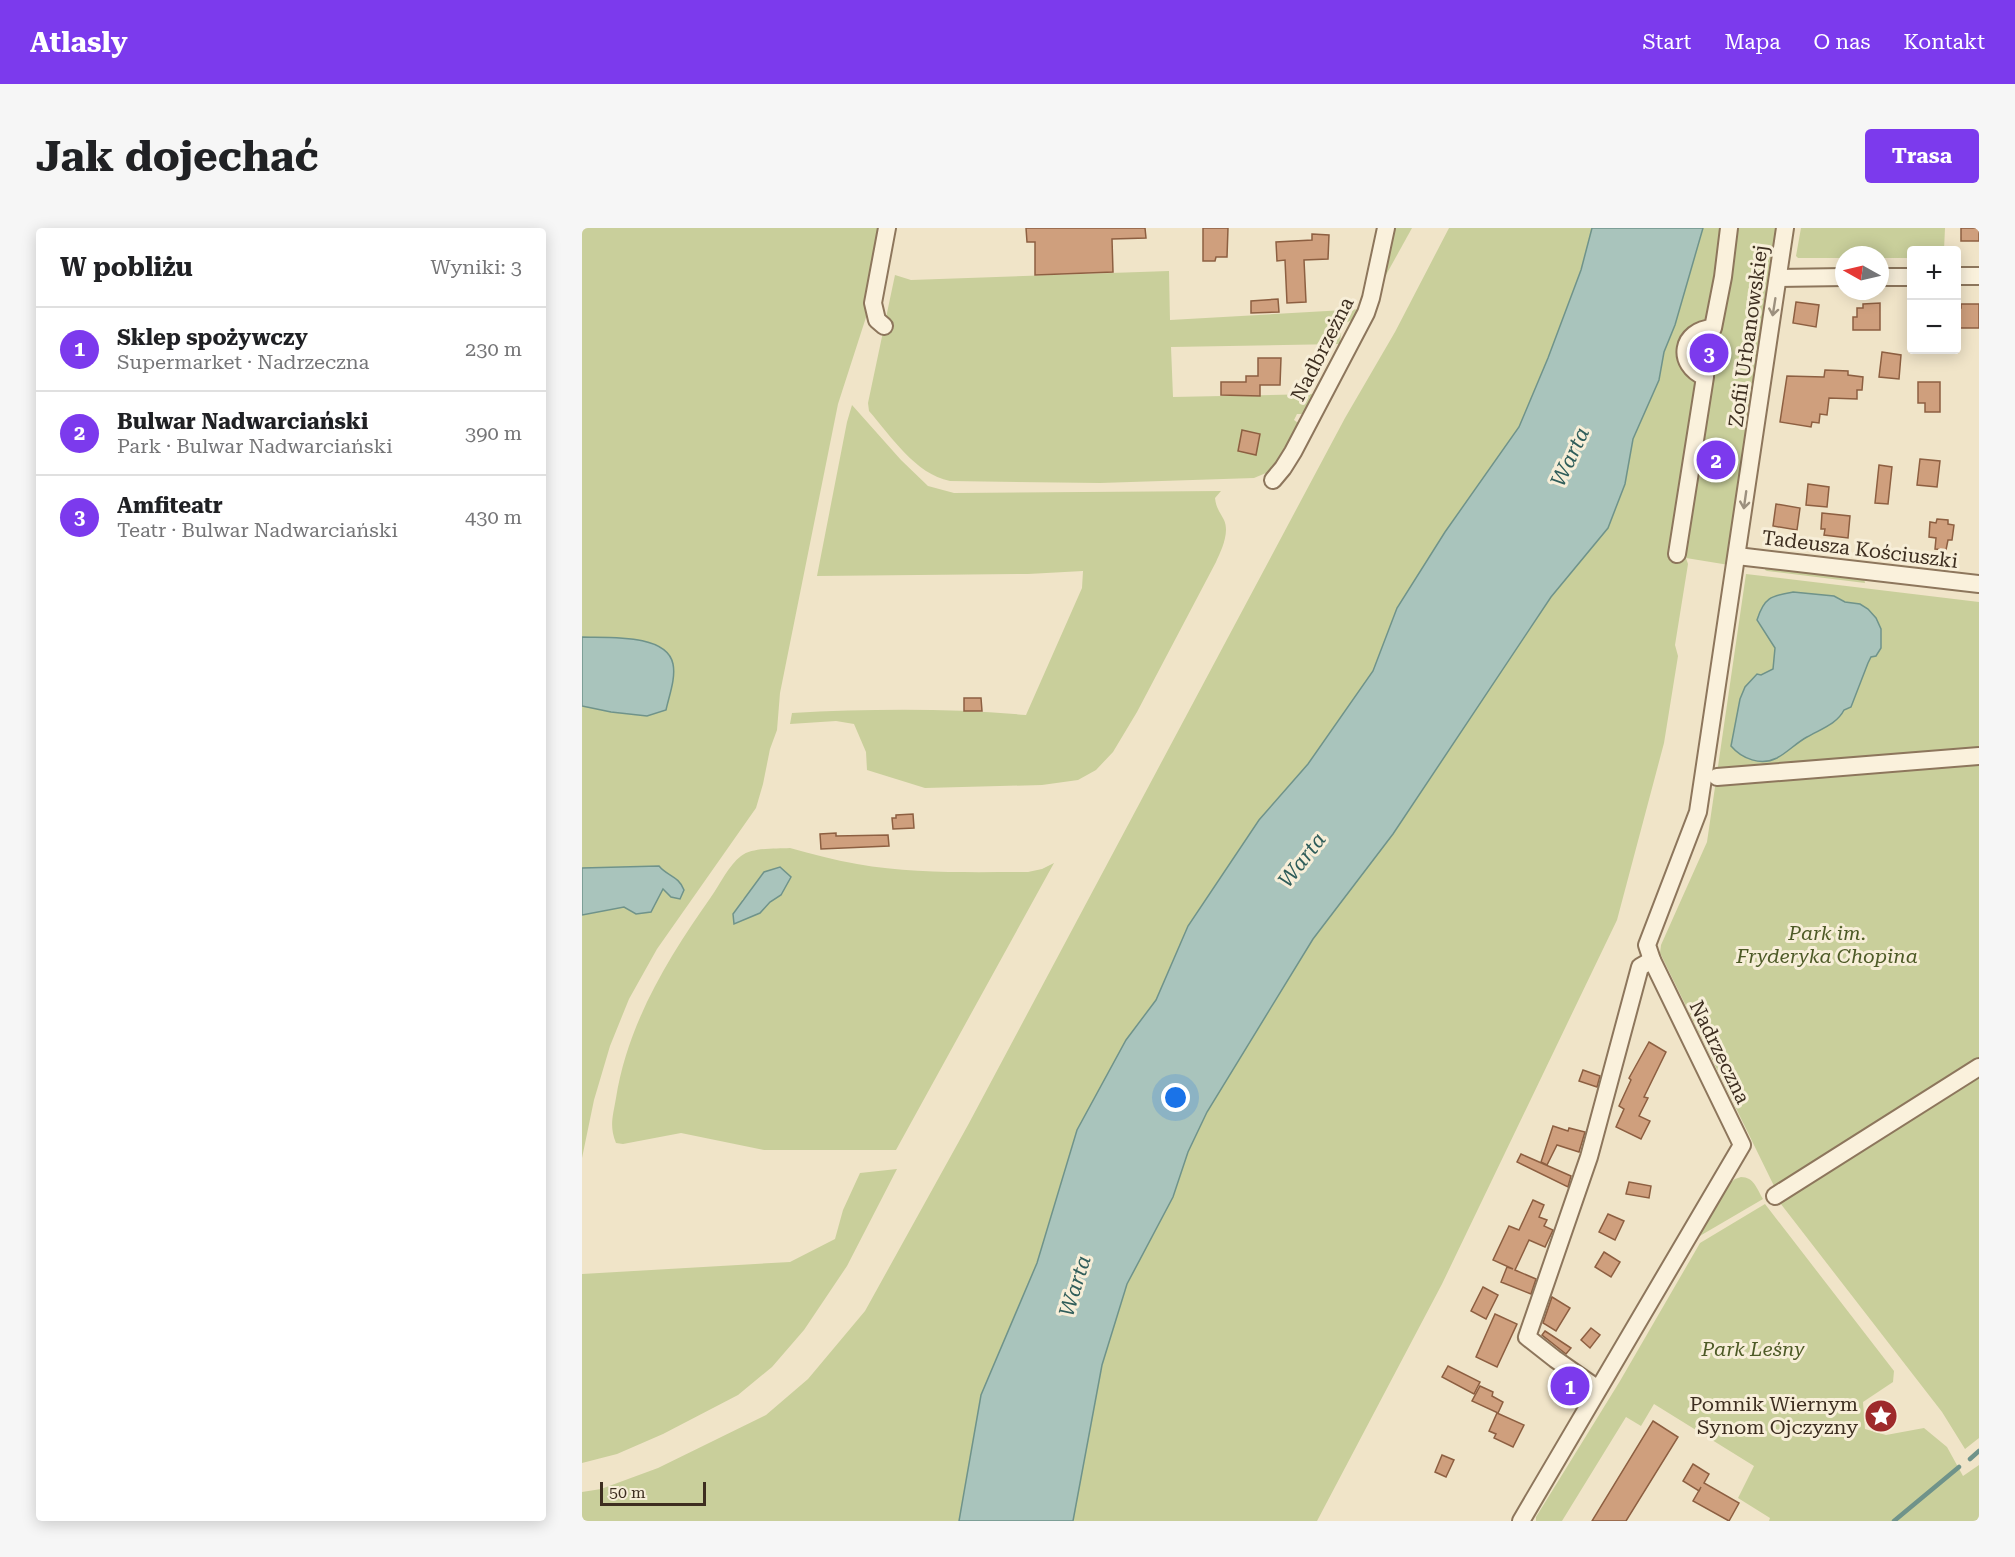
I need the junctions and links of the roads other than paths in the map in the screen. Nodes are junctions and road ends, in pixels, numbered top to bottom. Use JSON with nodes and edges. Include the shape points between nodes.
{"nodes":[{"id":1,"x":888,"y":228,"type":"edge"},
{"id":2,"x":1386,"y":228,"type":"edge"},
{"id":3,"x":1729,"y":228,"type":"edge"},
{"id":4,"x":1785,"y":228,"type":"edge"},
{"id":5,"x":1961,"y":276,"type":"edge"},
{"id":6,"x":1979,"y":276,"type":"edge"},
{"id":7,"x":1835,"y":277,"type":"edge"},
{"id":8,"x":1889,"y":277,"type":"edge"},
{"id":9,"x":1907,"y":277,"type":"edge"},
{"id":10,"x":1778,"y":278,"type":"junction"},
{"id":11,"x":884,"y":326,"type":"dead end"},
{"id":12,"x":1273,"y":480,"type":"dead end"},
{"id":13,"x":1677,"y":554,"type":"dead end"},
{"id":14,"x":1737,"y":556,"type":"junction"},
{"id":15,"x":1979,"y":584,"type":"edge"},
{"id":16,"x":1979,"y":756,"type":"edge"},
{"id":17,"x":1717,"y":777,"type":"dead end"},
{"id":18,"x":1652,"y":960,"type":"junction"},
{"id":19,"x":1979,"y":1067,"type":"edge"},
{"id":20,"x":1775,"y":1196,"type":"dead end"},
{"id":21,"x":1598,"y":1389,"type":"junction"},
{"id":22,"x":1521,"y":1521,"type":"edge"}],
"edges":[{"from":1,"to":11,"type":"street","via":[[873,303],[877,320]]},
{"from":2,"to":12,"type":"street","name":"Nadbrzeżna","via":[[1366,313],[1293,452]]},
{"from":3,"to":13,"type":"street","via":[[1713,328],[1697,331],[1686,347],[1691,368],[1705,377]]},
{"from":4,"to":10,"type":"street","name":"Zofii Urbanowskiej"},
{"from":5,"to":6,"type":"street"},
{"from":7,"to":10,"type":"street"},
{"from":8,"to":9,"type":"street"},
{"from":10,"to":14,"type":"street","name":"Zofii Urbanowskiej","one_way":true},
{"from":14,"to":15,"type":"street","name":"Tadeusza Kościuszki"},
{"from":14,"to":18,"type":"street","name":"Nadrzeczna","via":[[1698,812],[1647,945]]},
{"from":16,"to":17,"type":"street"},
{"from":18,"to":21,"type":"street","via":[[1640,967],[1589,1157],[1527,1337]]},
{"from":18,"to":21,"type":"street","name":"Nadrzeczna","via":[[1742,1145]]},
{"from":19,"to":20,"type":"street"},
{"from":21,"to":22,"type":"street","name":"Nadrzeczna"}]}
